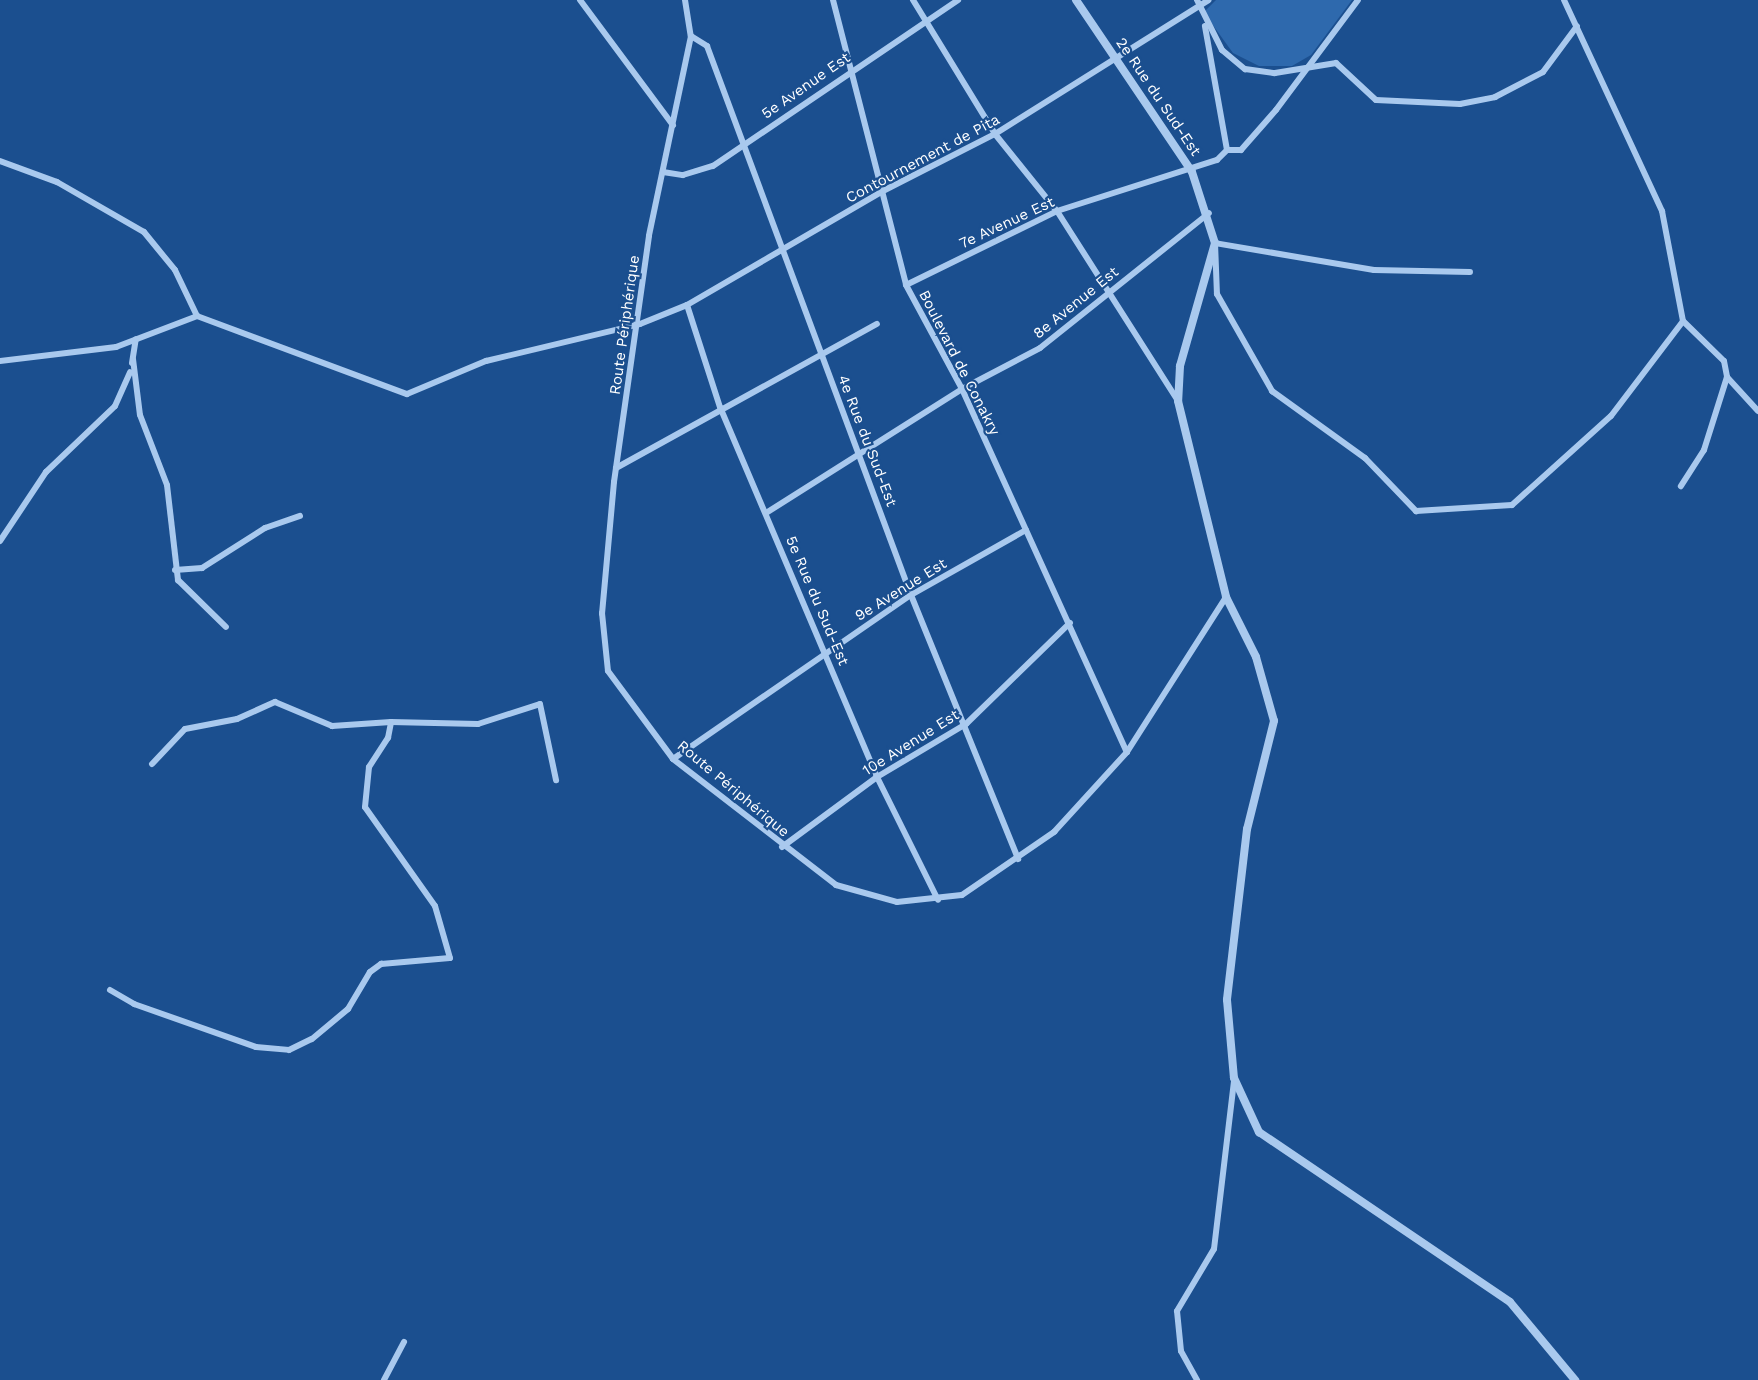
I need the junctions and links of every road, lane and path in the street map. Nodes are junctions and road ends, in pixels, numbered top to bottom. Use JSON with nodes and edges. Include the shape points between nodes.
{"nodes":[{"id":1,"x":580,"y":0,"type":"edge"},
{"id":2,"x":685,"y":0,"type":"edge"},
{"id":3,"x":833,"y":0,"type":"edge"},
{"id":4,"x":913,"y":0,"type":"edge"},
{"id":5,"x":958,"y":0,"type":"edge"},
{"id":6,"x":1076,"y":0,"type":"edge"},
{"id":7,"x":1209,"y":0,"type":"edge"},
{"id":8,"x":1358,"y":0,"type":"edge"},
{"id":9,"x":1564,"y":0,"type":"edge"},
{"id":10,"x":1198,"y":3,"type":"edge"},
{"id":11,"x":927,"y":22,"type":"junction"},
{"id":12,"x":1205,"y":26,"type":"junction"},
{"id":13,"x":1577,"y":26,"type":"junction"},
{"id":14,"x":691,"y":36,"type":"junction"},
{"id":15,"x":1117,"y":60,"type":"junction"},
{"id":16,"x":1306,"y":65,"type":"junction"},
{"id":17,"x":848,"y":70,"type":"junction"},
{"id":18,"x":673,"y":124,"type":"junction"},
{"id":19,"x":995,"y":134,"type":"junction"},
{"id":20,"x":744,"y":144,"type":"junction"},
{"id":21,"x":1227,"y":150,"type":"junction"},
{"id":22,"x":0,"y":161,"type":"edge"},
{"id":23,"x":663,"y":172,"type":"junction"},
{"id":24,"x":1192,"y":172,"type":"junction"},
{"id":25,"x":881,"y":192,"type":"junction"},
{"id":26,"x":1057,"y":211,"type":"junction"},
{"id":27,"x":1209,"y":213,"type":"junction"},
{"id":28,"x":1215,"y":243,"type":"junction"},
{"id":29,"x":782,"y":254,"type":"junction"},
{"id":30,"x":1470,"y":272,"type":"dead end"},
{"id":31,"x":906,"y":285,"type":"junction"},
{"id":32,"x":1105,"y":293,"type":"junction"},
{"id":33,"x":687,"y":305,"type":"junction"},
{"id":34,"x":197,"y":316,"type":"junction"},
{"id":35,"x":1683,"y":321,"type":"junction"},
{"id":36,"x":640,"y":324,"type":"junction"},
{"id":37,"x":877,"y":324,"type":"dead end"},
{"id":38,"x":136,"y":339,"type":"junction"},
{"id":39,"x":821,"y":356,"type":"junction"},
{"id":40,"x":133,"y":359,"type":"junction"},
{"id":41,"x":0,"y":361,"type":"edge"},
{"id":42,"x":1727,"y":377,"type":"junction"},
{"id":43,"x":962,"y":389,"type":"junction"},
{"id":44,"x":1178,"y":401,"type":"junction"},
{"id":45,"x":720,"y":407,"type":"junction"},
{"id":46,"x":1758,"y":411,"type":"edge"},
{"id":47,"x":861,"y":457,"type":"junction"},
{"id":48,"x":616,"y":468,"type":"junction"},
{"id":49,"x":1681,"y":486,"type":"dead end"},
{"id":50,"x":766,"y":513,"type":"junction"},
{"id":51,"x":300,"y":516,"type":"dead end"},
{"id":52,"x":1026,"y":530,"type":"junction"},
{"id":53,"x":0,"y":541,"type":"edge"},
{"id":54,"x":175,"y":570,"type":"junction"},
{"id":55,"x":911,"y":595,"type":"junction"},
{"id":56,"x":1226,"y":597,"type":"junction"},
{"id":57,"x":1070,"y":624,"type":"junction"},
{"id":58,"x":226,"y":627,"type":"dead end"},
{"id":59,"x":827,"y":653,"type":"junction"},
{"id":60,"x":391,"y":722,"type":"junction"},
{"id":61,"x":966,"y":724,"type":"junction"},
{"id":62,"x":1127,"y":752,"type":"junction"},
{"id":63,"x":673,"y":759,"type":"junction"},
{"id":64,"x":152,"y":764,"type":"dead end"},
{"id":65,"x":877,"y":777,"type":"junction"},
{"id":66,"x":556,"y":780,"type":"dead end"},
{"id":67,"x":782,"y":847,"type":"junction"},
{"id":68,"x":1018,"y":859,"type":"junction"},
{"id":69,"x":938,"y":900,"type":"junction"},
{"id":70,"x":110,"y":990,"type":"dead end"},
{"id":71,"x":1234,"y":1078,"type":"junction"},
{"id":72,"x":404,"y":1342,"type":"dead end"},
{"id":73,"x":384,"y":1380,"type":"edge"},
{"id":74,"x":1197,"y":1380,"type":"edge"},
{"id":75,"x":1575,"y":1380,"type":"edge"}],
"edges":[{"from":1,"to":18,"type":"street"},
{"from":2,"to":14,"type":"street","name":"Route Périphérique"},
{"from":3,"to":17,"type":"street","name":"Boulevard de Conakry"},
{"from":4,"to":11,"type":"street"},
{"from":5,"to":11,"type":"street","name":"5e Avenue Est"},
{"from":6,"to":15,"type":"street","name":"2e Rue du Sud-Est"},
{"from":7,"to":10,"type":"street","name":"Contournement de Pita"},
{"from":8,"to":16,"type":"street"},
{"from":9,"to":13,"type":"street"},
{"from":10,"to":12,"type":"street"},
{"from":10,"to":15,"type":"street","name":"Contournement de Pita"},
{"from":11,"to":17,"type":"street","name":"5e Avenue Est"},
{"from":11,"to":19,"type":"street"},
{"from":12,"to":16,"type":"street","via":[[1222,50],[1245,69],[1275,73]]},
{"from":12,"to":21,"type":"street"},
{"from":13,"to":16,"type":"street","via":[[1543,72],[1496,97],[1460,104],[1376,100],[1336,63]]},
{"from":13,"to":35,"type":"street","via":[[1662,211]]},
{"from":14,"to":18,"type":"street","name":"Route Périphérique"},
{"from":14,"to":20,"type":"street","name":"4e Rue du Sud-Est","via":[[707,46]]},
{"from":15,"to":19,"type":"street","name":"Contournement de Pita"},
{"from":15,"to":24,"type":"street","name":"2e Rue du Sud-Est"},
{"from":16,"to":21,"type":"street","name":"7e Avenue Est","via":[[1240,150]]},
{"from":17,"to":20,"type":"street","name":"5e Avenue Est"},
{"from":17,"to":25,"type":"street","name":"Boulevard de Conakry"},
{"from":18,"to":23,"type":"street","name":"Route Périphérique"},
{"from":19,"to":25,"type":"street","name":"Contournement de Pita"},
{"from":19,"to":26,"type":"street"},
{"from":20,"to":23,"type":"street","name":"5e Avenue Est","via":[[713,166],[683,175]]},
{"from":20,"to":29,"type":"street","name":"4e Rue du Sud-Est"},
{"from":21,"to":24,"type":"street","name":"7e Avenue Est"},
{"from":22,"to":34,"type":"street","via":[[57,182],[144,232],[175,270]]},
{"from":23,"to":36,"type":"street","name":"Route Périphérique","via":[[649,236]]},
{"from":24,"to":26,"type":"street","name":"7e Avenue Est"},
{"from":24,"to":27,"type":"street","name":"2e Rue du Sud-Est"},
{"from":25,"to":29,"type":"street","name":"Contournement de Pita"},
{"from":25,"to":31,"type":"street","name":"Boulevard de Conakry"},
{"from":26,"to":31,"type":"street","name":"7e Avenue Est"},
{"from":26,"to":32,"type":"street"},
{"from":27,"to":28,"type":"street","name":"2e Rue du Sud-Est"},
{"from":27,"to":32,"type":"street","name":"8e Avenue Est"},
{"from":28,"to":30,"type":"street","via":[[1374,270]]},
{"from":28,"to":35,"type":"street","via":[[1218,294],[1272,391],[1365,458],[1416,511],[1512,505],[1611,416]]},
{"from":28,"to":44,"type":"street","via":[[1180,366]]},
{"from":29,"to":33,"type":"street","name":"Contournement de Pita"},
{"from":29,"to":39,"type":"street","name":"4e Rue du Sud-Est"},
{"from":31,"to":43,"type":"street","name":"Boulevard de Conakry"},
{"from":32,"to":43,"type":"street","name":"8e Avenue Est","via":[[1040,348]]},
{"from":32,"to":44,"type":"street"},
{"from":33,"to":36,"type":"street","name":"Contournement de Pita"},
{"from":33,"to":45,"type":"street","name":"5e Rue du Sud-Est"},
{"from":34,"to":36,"type":"street","name":"Contournement de Pita","via":[[407,394],[486,361]]},
{"from":34,"to":38,"type":"street"},
{"from":35,"to":42,"type":"street","via":[[1724,361]]},
{"from":36,"to":48,"type":"street","name":"Route Périphérique"},
{"from":37,"to":39,"type":"street"},
{"from":38,"to":40,"type":"street"},
{"from":38,"to":41,"type":"street","via":[[116,347]]},
{"from":39,"to":45,"type":"street"},
{"from":39,"to":47,"type":"street","name":"4e Rue du Sud-Est"},
{"from":40,"to":53,"type":"street","via":[[115,406],[46,472]]},
{"from":40,"to":54,"type":"street","via":[[143,426],[167,485]]},
{"from":42,"to":46,"type":"street"},
{"from":42,"to":49,"type":"street","via":[[1704,450]]},
{"from":43,"to":47,"type":"street","name":"8e Avenue Est"},
{"from":43,"to":52,"type":"street","name":"Boulevard de Conakry"},
{"from":44,"to":56,"type":"street"},
{"from":45,"to":48,"type":"street"},
{"from":45,"to":50,"type":"street","name":"5e Rue du Sud-Est"},
{"from":47,"to":50,"type":"street","name":"8e Avenue Est"},
{"from":47,"to":55,"type":"street","name":"4e Rue du Sud-Est"},
{"from":48,"to":63,"type":"street","name":"Route Périphérique","via":[[602,613],[608,671]]},
{"from":50,"to":59,"type":"street","name":"5e Rue du Sud-Est"},
{"from":51,"to":54,"type":"street","via":[[266,528],[202,568]]},
{"from":52,"to":55,"type":"street","name":"9e Avenue Est"},
{"from":52,"to":57,"type":"street","name":"Boulevard de Conakry"},
{"from":54,"to":58,"type":"street","via":[[189,595]]},
{"from":55,"to":59,"type":"street","name":"9e Avenue Est"},
{"from":55,"to":61,"type":"street","name":"4e Rue du Sud-Est"},
{"from":56,"to":62,"type":"street","name":"Route Périphérique"},
{"from":56,"to":71,"type":"street","via":[[1256,657],[1274,721],[1247,829],[1227,1000]]},
{"from":57,"to":61,"type":"street","name":"10e Avenue Est"},
{"from":57,"to":62,"type":"street","name":"Boulevard de Conakry"},
{"from":59,"to":63,"type":"street","name":"9e Avenue Est"},
{"from":59,"to":65,"type":"street","name":"5e Rue du Sud-Est"},
{"from":60,"to":64,"type":"street","via":[[332,726],[275,702],[237,719],[185,729]]},
{"from":60,"to":66,"type":"street","via":[[478,724],[540,704]]},
{"from":60,"to":70,"type":"street","via":[[388,738],[369,767],[365,807],[435,906],[450,958],[381,964],[370,972],[348,1009],[312,1039],[289,1050],[256,1047],[207,1032]]},
{"from":61,"to":65,"type":"street","name":"10e Avenue Est"},
{"from":61,"to":68,"type":"street","name":"4e Rue du Sud-Est"},
{"from":62,"to":68,"type":"street","name":"Route Périphérique","via":[[1054,832]]},
{"from":63,"to":67,"type":"street","name":"Route Périphérique"},
{"from":65,"to":67,"type":"street","name":"10e Avenue Est"},
{"from":65,"to":69,"type":"street","name":"5e Rue du Sud-Est"},
{"from":67,"to":69,"type":"street","name":"Route Périphérique","via":[[836,885],[897,902]]},
{"from":68,"to":69,"type":"street","name":"Route Périphérique","via":[[978,887]]},
{"from":71,"to":74,"type":"street","via":[[1214,1249],[1178,1311],[1181,1351]]},
{"from":71,"to":75,"type":"street","via":[[1259,1132],[1510,1302]]},
{"from":72,"to":73,"type":"street"}]}
